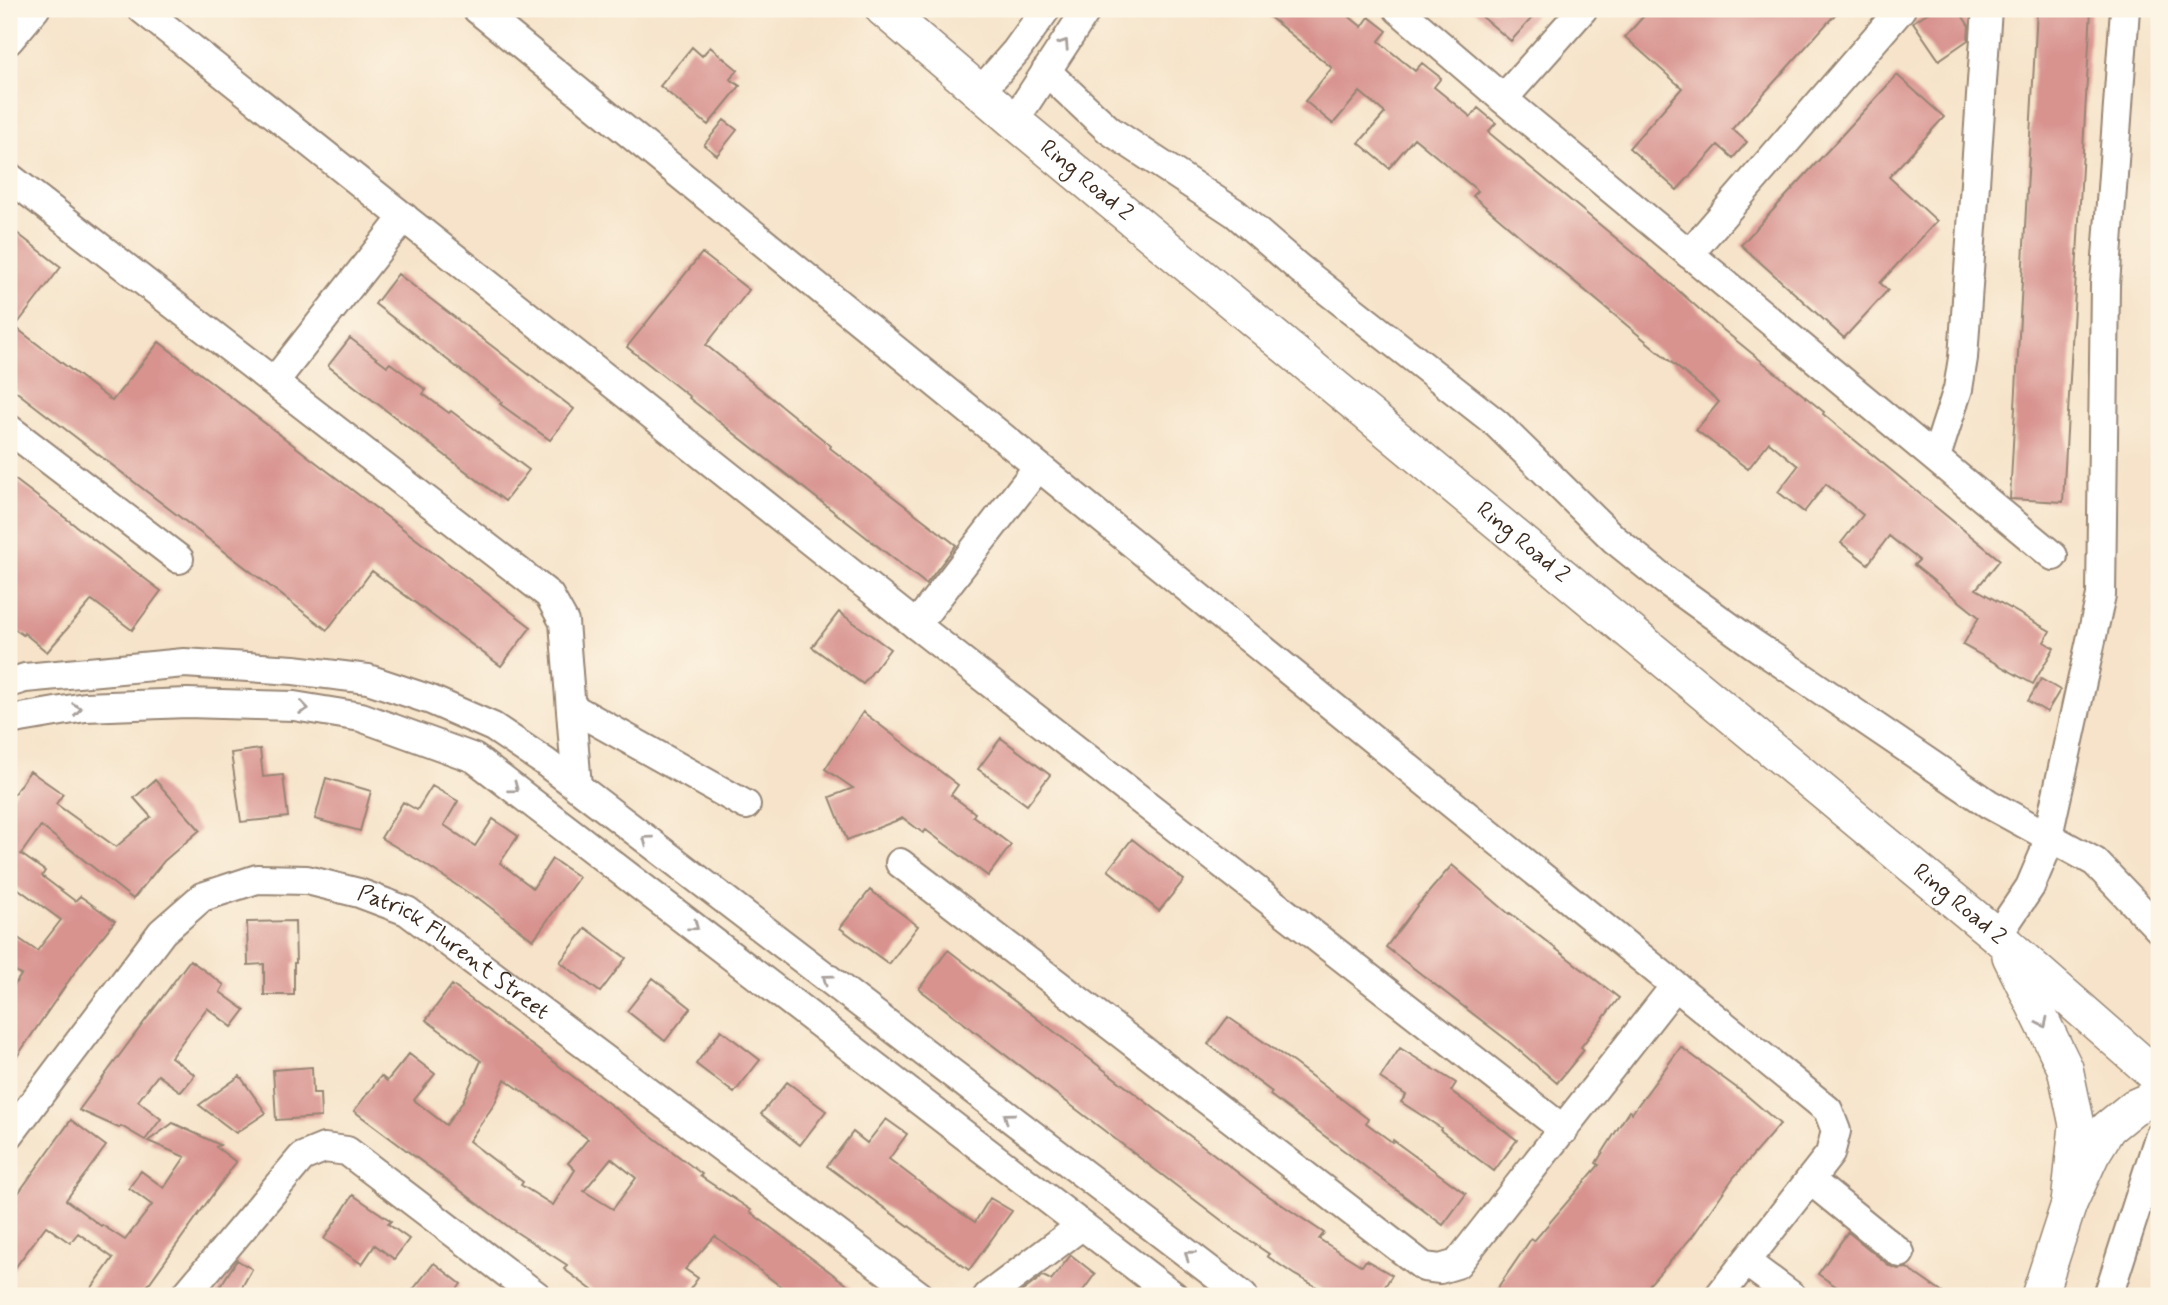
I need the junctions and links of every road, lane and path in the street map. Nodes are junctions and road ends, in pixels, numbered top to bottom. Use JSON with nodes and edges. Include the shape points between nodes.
{"nodes":[{"id":1,"x":35,"y":9,"type":"edge"},
{"id":2,"x":142,"y":9,"type":"edge"},
{"id":3,"x":477,"y":9,"type":"edge"},
{"id":4,"x":883,"y":9,"type":"edge"},
{"id":5,"x":1046,"y":9,"type":"edge"},
{"id":6,"x":1087,"y":9,"type":"edge"},
{"id":7,"x":1398,"y":9,"type":"edge"},
{"id":8,"x":1583,"y":9,"type":"edge"},
{"id":9,"x":1901,"y":9,"type":"edge"},
{"id":10,"x":1987,"y":9,"type":"edge"},
{"id":11,"x":2124,"y":9,"type":"edge"},
{"id":12,"x":9,"y":40,"type":"edge"},
{"id":13,"x":1046,"y":71,"type":"junction"},
{"id":14,"x":981,"y":92,"type":"junction"},
{"id":15,"x":1503,"y":99,"type":"junction"},
{"id":16,"x":1014,"y":121,"type":"junction"},
{"id":17,"x":10,"y":182,"type":"edge"},
{"id":18,"x":404,"y":218,"type":"junction"},
{"id":19,"x":1689,"y":254,"type":"junction"},
{"id":20,"x":274,"y":382,"type":"junction"},
{"id":21,"x":9,"y":429,"type":"edge"},
{"id":22,"x":1936,"y":457,"type":"junction"},
{"id":23,"x":1038,"y":467,"type":"junction"},
{"id":24,"x":2053,"y":556,"type":"dead end"},
{"id":25,"x":179,"y":559,"type":"dead end"},
{"id":26,"x":916,"y":625,"type":"junction"},
{"id":27,"x":14,"y":676,"type":"edge"},
{"id":28,"x":572,"y":707,"type":"junction"},
{"id":29,"x":9,"y":720,"type":"edge"},
{"id":30,"x":493,"y":727,"type":"junction"},
{"id":31,"x":474,"y":758,"type":"junction"},
{"id":32,"x":578,"y":787,"type":"junction"},
{"id":33,"x":746,"y":805,"type":"dead end"},
{"id":34,"x":2047,"y":837,"type":"junction"},
{"id":35,"x":900,"y":863,"type":"dead end"},
{"id":36,"x":2159,"y":929,"type":"edge"},
{"id":37,"x":1999,"y":938,"type":"junction"},
{"id":38,"x":1675,"y":986,"type":"junction"},
{"id":39,"x":883,"y":1021,"type":"junction"},
{"id":40,"x":857,"y":1051,"type":"junction"},
{"id":41,"x":2159,"y":1078,"type":"edge"},
{"id":42,"x":2159,"y":1096,"type":"edge"},
{"id":43,"x":1564,"y":1130,"type":"junction"},
{"id":44,"x":9,"y":1135,"type":"edge"},
{"id":45,"x":2159,"y":1137,"type":"edge"},
{"id":46,"x":1810,"y":1180,"type":"junction"},
{"id":47,"x":2159,"y":1198,"type":"edge"},
{"id":48,"x":2068,"y":1204,"type":"junction"},
{"id":49,"x":1081,"y":1226,"type":"junction"},
{"id":50,"x":1900,"y":1254,"type":"dead end"},
{"id":51,"x":1746,"y":1262,"type":"junction"},
{"id":52,"x":185,"y":1296,"type":"edge"},
{"id":53,"x":537,"y":1296,"type":"edge"},
{"id":54,"x":920,"y":1296,"type":"edge"},
{"id":55,"x":988,"y":1296,"type":"edge"},
{"id":56,"x":1174,"y":1296,"type":"edge"},
{"id":57,"x":1243,"y":1296,"type":"edge"},
{"id":58,"x":1719,"y":1296,"type":"edge"},
{"id":59,"x":1792,"y":1296,"type":"edge"},
{"id":60,"x":2039,"y":1296,"type":"edge"},
{"id":61,"x":2108,"y":1296,"type":"edge"},
{"id":62,"x":2127,"y":1296,"type":"edge"}],
"edges":[{"from":1,"to":12,"type":"street"},
{"from":2,"to":18,"type":"street"},
{"from":3,"to":23,"type":"street"},
{"from":4,"to":14,"type":"main road","name":"Ring Road 2"},
{"from":5,"to":14,"type":"street"},
{"from":13,"to":6,"type":"street","one_way":true},
{"from":7,"to":15,"type":"street"},
{"from":8,"to":15,"type":"street"},
{"from":9,"to":19,"type":"street"},
{"from":10,"to":22,"type":"street","via":[[1963,358]]},
{"from":11,"to":34,"type":"street","via":[[2105,285],[2101,595]]},
{"from":13,"to":16,"type":"street"},
{"from":13,"to":34,"type":"street","via":[[1109,130],[1236,212],[1300,269],[1496,423],[1614,539],[1666,581],[1861,718]]},
{"from":14,"to":16,"type":"main road","name":"Ring Road 2"},
{"from":15,"to":19,"type":"street"},
{"from":16,"to":37,"type":"main road","name":"Ring Road 2"},
{"from":17,"to":20,"type":"street"},
{"from":18,"to":20,"type":"street"},
{"from":18,"to":26,"type":"street"},
{"from":19,"to":22,"type":"street"},
{"from":20,"to":28,"type":"street","via":[[549,594],[564,622]]},
{"from":21,"to":25,"type":"street"},
{"from":22,"to":24,"type":"street"},
{"from":23,"to":26,"type":"street"},
{"from":23,"to":38,"type":"street"},
{"from":26,"to":43,"type":"street"},
{"from":27,"to":29,"type":"street"},
{"from":27,"to":30,"type":"street","via":[[184,663],[294,670],[368,679]]},
{"from":28,"to":32,"type":"street"},
{"from":28,"to":33,"type":"street"},
{"from":29,"to":31,"type":"street","one_way":true,"via":[[85,707],[294,706],[361,717]]},
{"from":30,"to":31,"type":"street"},
{"from":30,"to":32,"type":"street"},
{"from":31,"to":40,"type":"street","one_way":true},
{"from":39,"to":32,"type":"street","one_way":true},
{"from":34,"to":36,"type":"street","via":[[2095,862]]},
{"from":34,"to":37,"type":"street","via":[[2030,887]]},
{"from":35,"to":43,"type":"street","via":[[1424,1267],[1457,1264]]},
{"from":37,"to":41,"type":"main road","name":"Ring Road 2"},
{"from":37,"to":48,"type":"main road","one_way":true,"via":[[2065,1068],[2077,1125]]},
{"from":38,"to":43,"type":"street"},
{"from":38,"to":46,"type":"street","via":[[1828,1110],[1836,1131],[1830,1154]]},
{"from":39,"to":40,"type":"street"},
{"from":57,"to":39,"type":"street","one_way":true},
{"from":40,"to":49,"type":"street"},
{"from":42,"to":48,"type":"main road","via":[[2134,1107],[2108,1128]]},
{"from":44,"to":54,"type":"street","name":"Patrick Flurent Street","via":[[162,932],[202,897],[257,879],[307,880],[407,911]]},
{"from":45,"to":61,"type":"street"},
{"from":46,"to":50,"type":"street"},
{"from":46,"to":51,"type":"street"},
{"from":47,"to":62,"type":"street"},
{"from":48,"to":60,"type":"main road"},
{"from":49,"to":55,"type":"street"},
{"from":49,"to":56,"type":"street"},
{"from":51,"to":58,"type":"street"},
{"from":51,"to":59,"type":"street"},
{"from":52,"to":53,"type":"street","via":[[302,1157],[324,1149],[347,1151]]}]}
